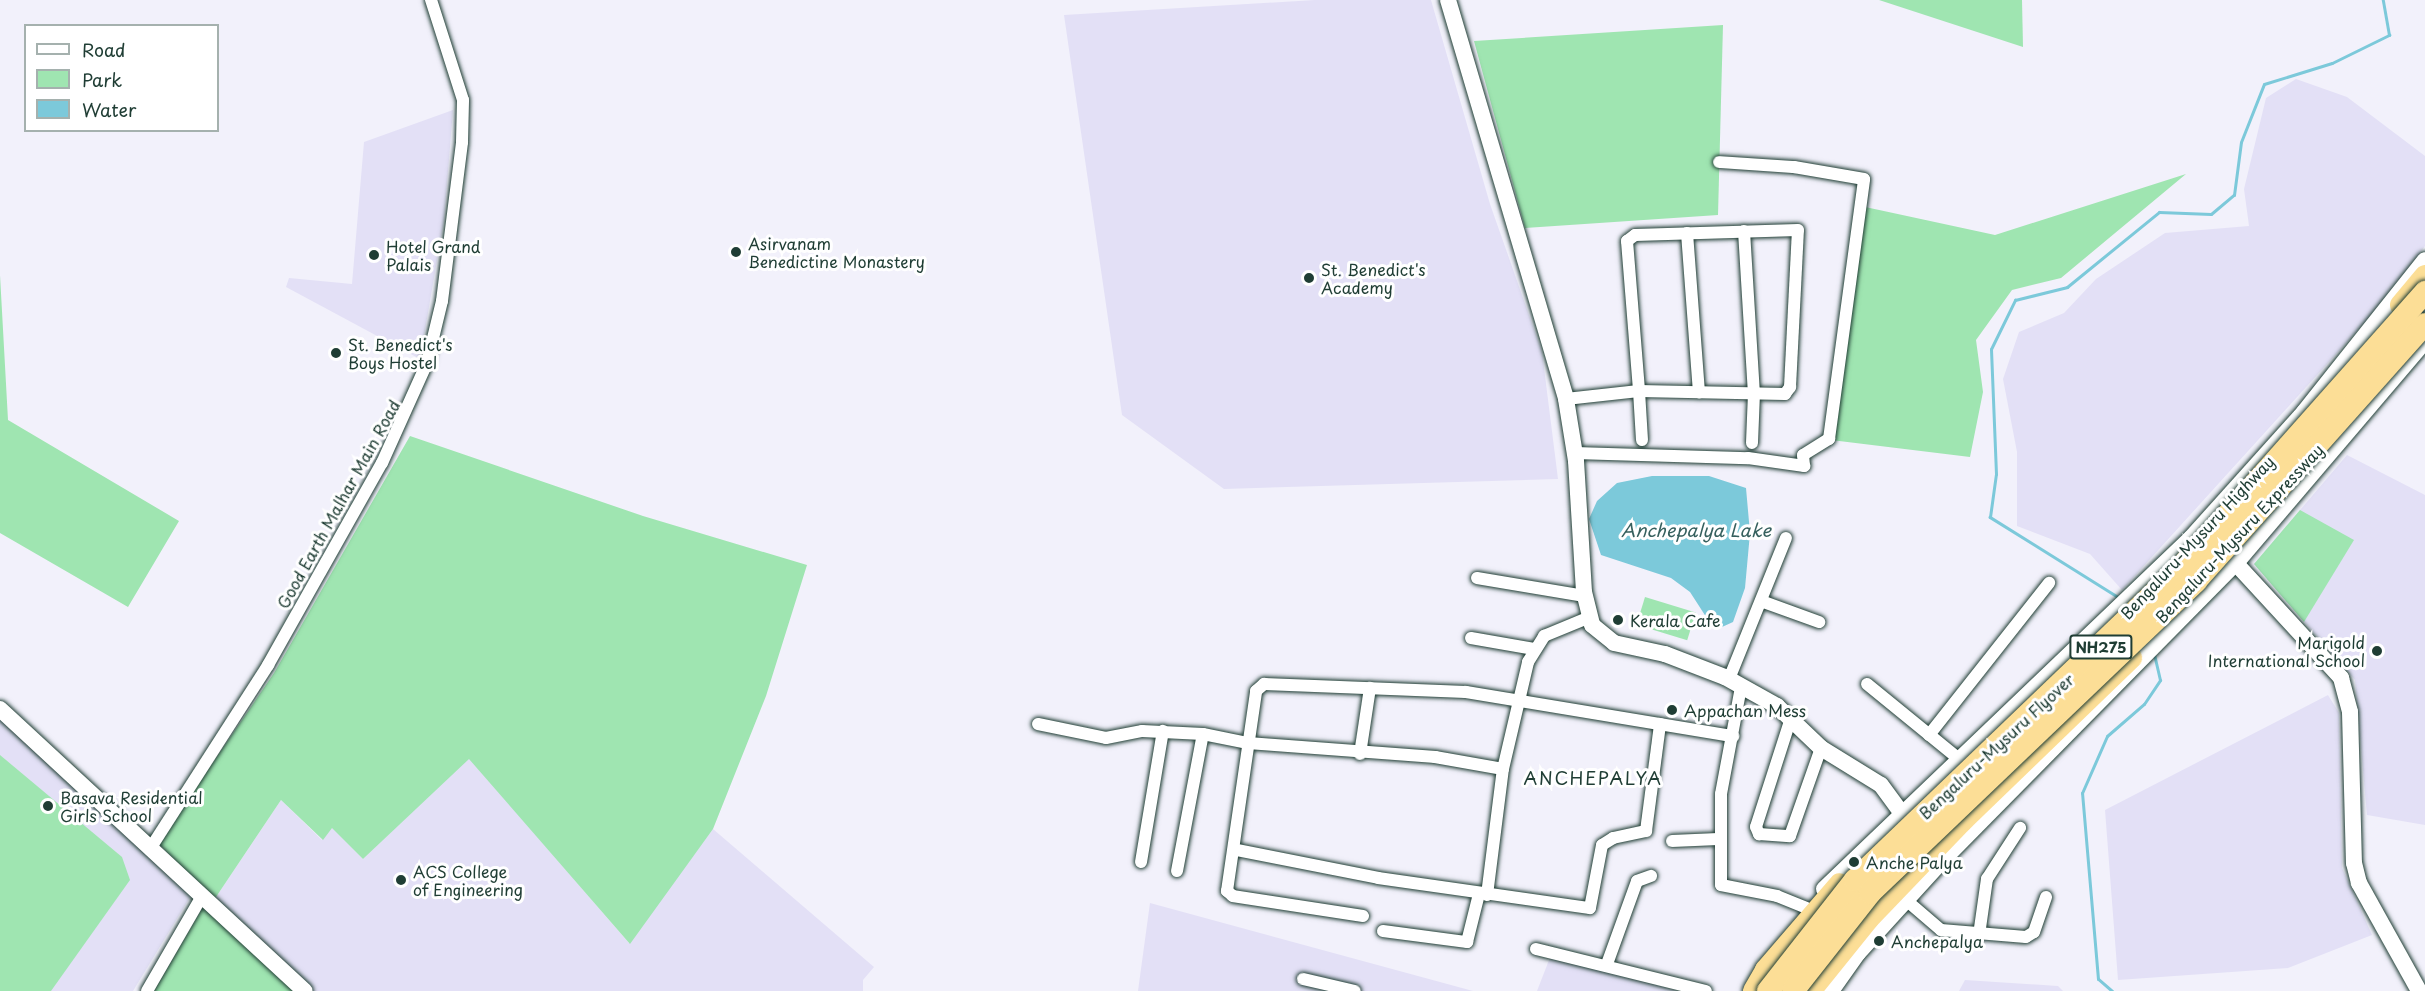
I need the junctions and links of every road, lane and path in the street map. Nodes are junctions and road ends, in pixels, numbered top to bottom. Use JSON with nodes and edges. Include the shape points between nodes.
{"nodes":[{"id":1,"x":431,"y":0,"type":"edge"},
{"id":2,"x":1448,"y":0,"type":"edge"},
{"id":3,"x":1719,"y":162,"type":"dead end"},
{"id":4,"x":1744,"y":231,"type":"junction"},
{"id":5,"x":1687,"y":233,"type":"junction"},
{"id":6,"x":2425,"y":260,"type":"edge"},
{"id":7,"x":2425,"y":276,"type":"edge"},
{"id":8,"x":2425,"y":292,"type":"edge"},
{"id":9,"x":2425,"y":324,"type":"edge"},
{"id":10,"x":2425,"y":334,"type":"edge"},
{"id":11,"x":2425,"y":341,"type":"edge"},
{"id":12,"x":1639,"y":391,"type":"junction"},
{"id":13,"x":1699,"y":393,"type":"junction"},
{"id":14,"x":1754,"y":393,"type":"junction"},
{"id":15,"x":1566,"y":399,"type":"junction"},
{"id":16,"x":1642,"y":440,"type":"dead end"},
{"id":17,"x":1752,"y":443,"type":"dead end"},
{"id":18,"x":1575,"y":453,"type":"junction"},
{"id":19,"x":1786,"y":538,"type":"dead end"},
{"id":20,"x":2233,"y":559,"type":"junction"},
{"id":21,"x":2158,"y":577,"type":"junction"},
{"id":22,"x":1477,"y":578,"type":"dead end"},
{"id":23,"x":2049,"y":583,"type":"dead end"},
{"id":24,"x":1585,"y":596,"type":"junction"},
{"id":25,"x":1761,"y":601,"type":"junction"},
{"id":26,"x":1590,"y":617,"type":"junction"},
{"id":27,"x":1819,"y":622,"type":"dead end"},
{"id":28,"x":1470,"y":638,"type":"dead end"},
{"id":29,"x":1534,"y":649,"type":"junction"},
{"id":30,"x":1735,"y":683,"type":"junction"},
{"id":31,"x":1867,"y":684,"type":"dead end"},
{"id":32,"x":1370,"y":688,"type":"junction"},
{"id":33,"x":1517,"y":698,"type":"junction"},
{"id":34,"x":0,"y":709,"type":"edge"},
{"id":35,"x":1790,"y":721,"type":"junction"},
{"id":36,"x":1038,"y":724,"type":"dead end"},
{"id":37,"x":1660,"y":724,"type":"junction"},
{"id":38,"x":1163,"y":731,"type":"junction"},
{"id":39,"x":1203,"y":734,"type":"junction"},
{"id":40,"x":1929,"y":735,"type":"junction"},
{"id":41,"x":1732,"y":736,"type":"junction"},
{"id":42,"x":1248,"y":743,"type":"junction"},
{"id":43,"x":1821,"y":748,"type":"junction"},
{"id":44,"x":1360,"y":754,"type":"junction"},
{"id":45,"x":1962,"y":762,"type":"junction"},
{"id":46,"x":1503,"y":769,"type":"junction"},
{"id":47,"x":1903,"y":819,"type":"junction"},
{"id":48,"x":2020,"y":828,"type":"dead end"},
{"id":49,"x":1718,"y":839,"type":"junction"},
{"id":50,"x":1672,"y":841,"type":"dead end"},
{"id":51,"x":150,"y":849,"type":"junction"},
{"id":52,"x":1237,"y":850,"type":"junction"},
{"id":53,"x":1935,"y":859,"type":"junction"},
{"id":54,"x":1142,"y":862,"type":"dead end"},
{"id":55,"x":1177,"y":872,"type":"dead end"},
{"id":56,"x":1651,"y":876,"type":"dead end"},
{"id":57,"x":1483,"y":895,"type":"junction"},
{"id":58,"x":202,"y":896,"type":"junction"},
{"id":59,"x":2046,"y":897,"type":"dead end"},
{"id":60,"x":1906,"y":900,"type":"junction"},
{"id":61,"x":1807,"y":908,"type":"junction"},
{"id":62,"x":1363,"y":916,"type":"dead end"},
{"id":63,"x":1383,"y":931,"type":"dead end"},
{"id":64,"x":1979,"y":935,"type":"junction"},
{"id":65,"x":1536,"y":949,"type":"dead end"},
{"id":66,"x":1607,"y":964,"type":"junction"},
{"id":67,"x":1303,"y":979,"type":"dead end"},
{"id":68,"x":147,"y":991,"type":"edge"},
{"id":69,"x":305,"y":991,"type":"edge"},
{"id":70,"x":1355,"y":991,"type":"edge"},
{"id":71,"x":1706,"y":991,"type":"edge"},
{"id":72,"x":1743,"y":991,"type":"edge"},
{"id":73,"x":1754,"y":991,"type":"edge"},
{"id":74,"x":1768,"y":991,"type":"edge"},
{"id":75,"x":1793,"y":991,"type":"edge"},
{"id":76,"x":1810,"y":991,"type":"edge"},
{"id":77,"x":1831,"y":991,"type":"edge"},
{"id":78,"x":2419,"y":991,"type":"edge"}],
"edges":[{"from":1,"to":51,"type":"street","name":"Good Earth Malhar Main Road","via":[[463,100],[455,221],[427,363],[382,463],[291,624]]},
{"from":2,"to":15,"type":"street"},
{"from":3,"to":18,"type":"street","via":[[1794,167],[1864,179],[1829,439],[1803,455],[1804,466],[1748,458]]},
{"from":4,"to":5,"type":"street"},
{"from":4,"to":14,"type":"street"},
{"from":4,"to":14,"type":"street","via":[[1796,229],[1800,234],[1790,387],[1778,396]]},
{"from":5,"to":12,"type":"street","via":[[1635,235],[1627,241]]},
{"from":5,"to":13,"type":"street"},
{"from":6,"to":21,"type":"street","number":"NH275","via":[[2304,412]]},
{"from":7,"to":21,"type":"highway","name":"Bengaluru-Mysuru Highway","number":"NH275","via":[[2267,464]]},
{"from":8,"to":74,"type":"highway","name":"Bengaluru-Mysuru Flyover","number":"NH275","bridge":true,"via":[[2181,567],[1855,880]]},
{"from":9,"to":75,"type":"highway","name":"Bengaluru-Mysuru Expressway","number":"NH275","bridge":true,"via":[[2196,582],[1869,893]]},
{"from":10,"to":20,"type":"highway","name":"Bengaluru-Mysuru Expressway","number":"NH275"},
{"from":11,"to":20,"type":"street","name":"Bengaluru-Mysuru Expressway","number":"NH275"},
{"from":12,"to":13,"type":"street"},
{"from":12,"to":15,"type":"street"},
{"from":12,"to":16,"type":"street"},
{"from":13,"to":14,"type":"street"},
{"from":14,"to":17,"type":"street"},
{"from":15,"to":18,"type":"street"},
{"from":18,"to":24,"type":"street"},
{"from":19,"to":25,"type":"street"},
{"from":20,"to":53,"type":"highway","name":"Bengaluru-Mysuru Expressway","number":"NH275"},
{"from":20,"to":78,"type":"street","via":[[2341,678],[2350,712],[2354,862],[2359,883]]},
{"from":21,"to":45,"type":"highway","name":"Bengaluru-Mysuru Highway","number":"NH275"},
{"from":22,"to":24,"type":"street"},
{"from":23,"to":40,"type":"street"},
{"from":24,"to":26,"type":"street"},
{"from":25,"to":27,"type":"street"},
{"from":25,"to":30,"type":"street"},
{"from":26,"to":29,"type":"street","via":[[1544,636]]},
{"from":26,"to":30,"type":"street","via":[[1592,625],[1614,643],[1665,654]]},
{"from":28,"to":29,"type":"street"},
{"from":29,"to":33,"type":"street"},
{"from":30,"to":35,"type":"street","via":[[1776,706]]},
{"from":30,"to":41,"type":"street"},
{"from":31,"to":40,"type":"street"},
{"from":32,"to":33,"type":"street"},
{"from":32,"to":42,"type":"street","via":[[1264,684],[1256,690]]},
{"from":32,"to":44,"type":"street"},
{"from":33,"to":37,"type":"street"},
{"from":33,"to":46,"type":"street"},
{"from":34,"to":51,"type":"street"},
{"from":35,"to":43,"type":"street"},
{"from":35,"to":43,"type":"street","via":[[1756,827],[1759,834],[1790,836]]},
{"from":36,"to":38,"type":"street","via":[[1106,738]]},
{"from":37,"to":41,"type":"street"},
{"from":37,"to":57,"type":"street","via":[[1646,831],[1613,838],[1602,845],[1590,908]]},
{"from":38,"to":39,"type":"street"},
{"from":38,"to":54,"type":"street"},
{"from":39,"to":42,"type":"street"},
{"from":39,"to":55,"type":"street"},
{"from":40,"to":45,"type":"street"},
{"from":41,"to":49,"type":"street"},
{"from":42,"to":44,"type":"street"},
{"from":42,"to":52,"type":"street"},
{"from":43,"to":47,"type":"street","via":[[1881,785]]},
{"from":44,"to":46,"type":"street","via":[[1435,757]]},
{"from":45,"to":47,"type":"highway","name":"Bengaluru-Mysuru Highway","number":"NH275"},
{"from":46,"to":57,"type":"street"},
{"from":47,"to":53,"type":"street"},
{"from":47,"to":61,"type":"street","number":"NH275"},
{"from":47,"to":73,"type":"highway","name":"Bengaluru-Mysuru Highway","number":"NH275","via":[[1815,912],[1766,970]]},
{"from":48,"to":64,"type":"street","via":[[1987,879]]},
{"from":49,"to":50,"type":"street"},
{"from":49,"to":61,"type":"street","via":[[1724,889],[1778,896]]},
{"from":51,"to":58,"type":"street"},
{"from":52,"to":57,"type":"street"},
{"from":52,"to":62,"type":"street","via":[[1226,887],[1230,895]]},
{"from":53,"to":60,"type":"street","name":"Bengaluru-Mysuru Expressway","number":"NH275"},
{"from":53,"to":76,"type":"highway","name":"Bengaluru-Mysuru Expressway","number":"NH275","via":[[1827,966]]},
{"from":56,"to":66,"type":"street","via":[[1637,881]]},
{"from":57,"to":63,"type":"street","via":[[1467,942]]},
{"from":58,"to":68,"type":"street"},
{"from":58,"to":69,"type":"street"},
{"from":59,"to":64,"type":"street","via":[[2031,935]]},
{"from":60,"to":64,"type":"street","via":[[1941,930]]},
{"from":60,"to":77,"type":"street","name":"Bengaluru-Mysuru Expressway","number":"NH275","via":[[1858,953]]},
{"from":61,"to":72,"type":"street","number":"NH275"},
{"from":65,"to":66,"type":"street"},
{"from":66,"to":71,"type":"street"},
{"from":67,"to":70,"type":"street"}]}
